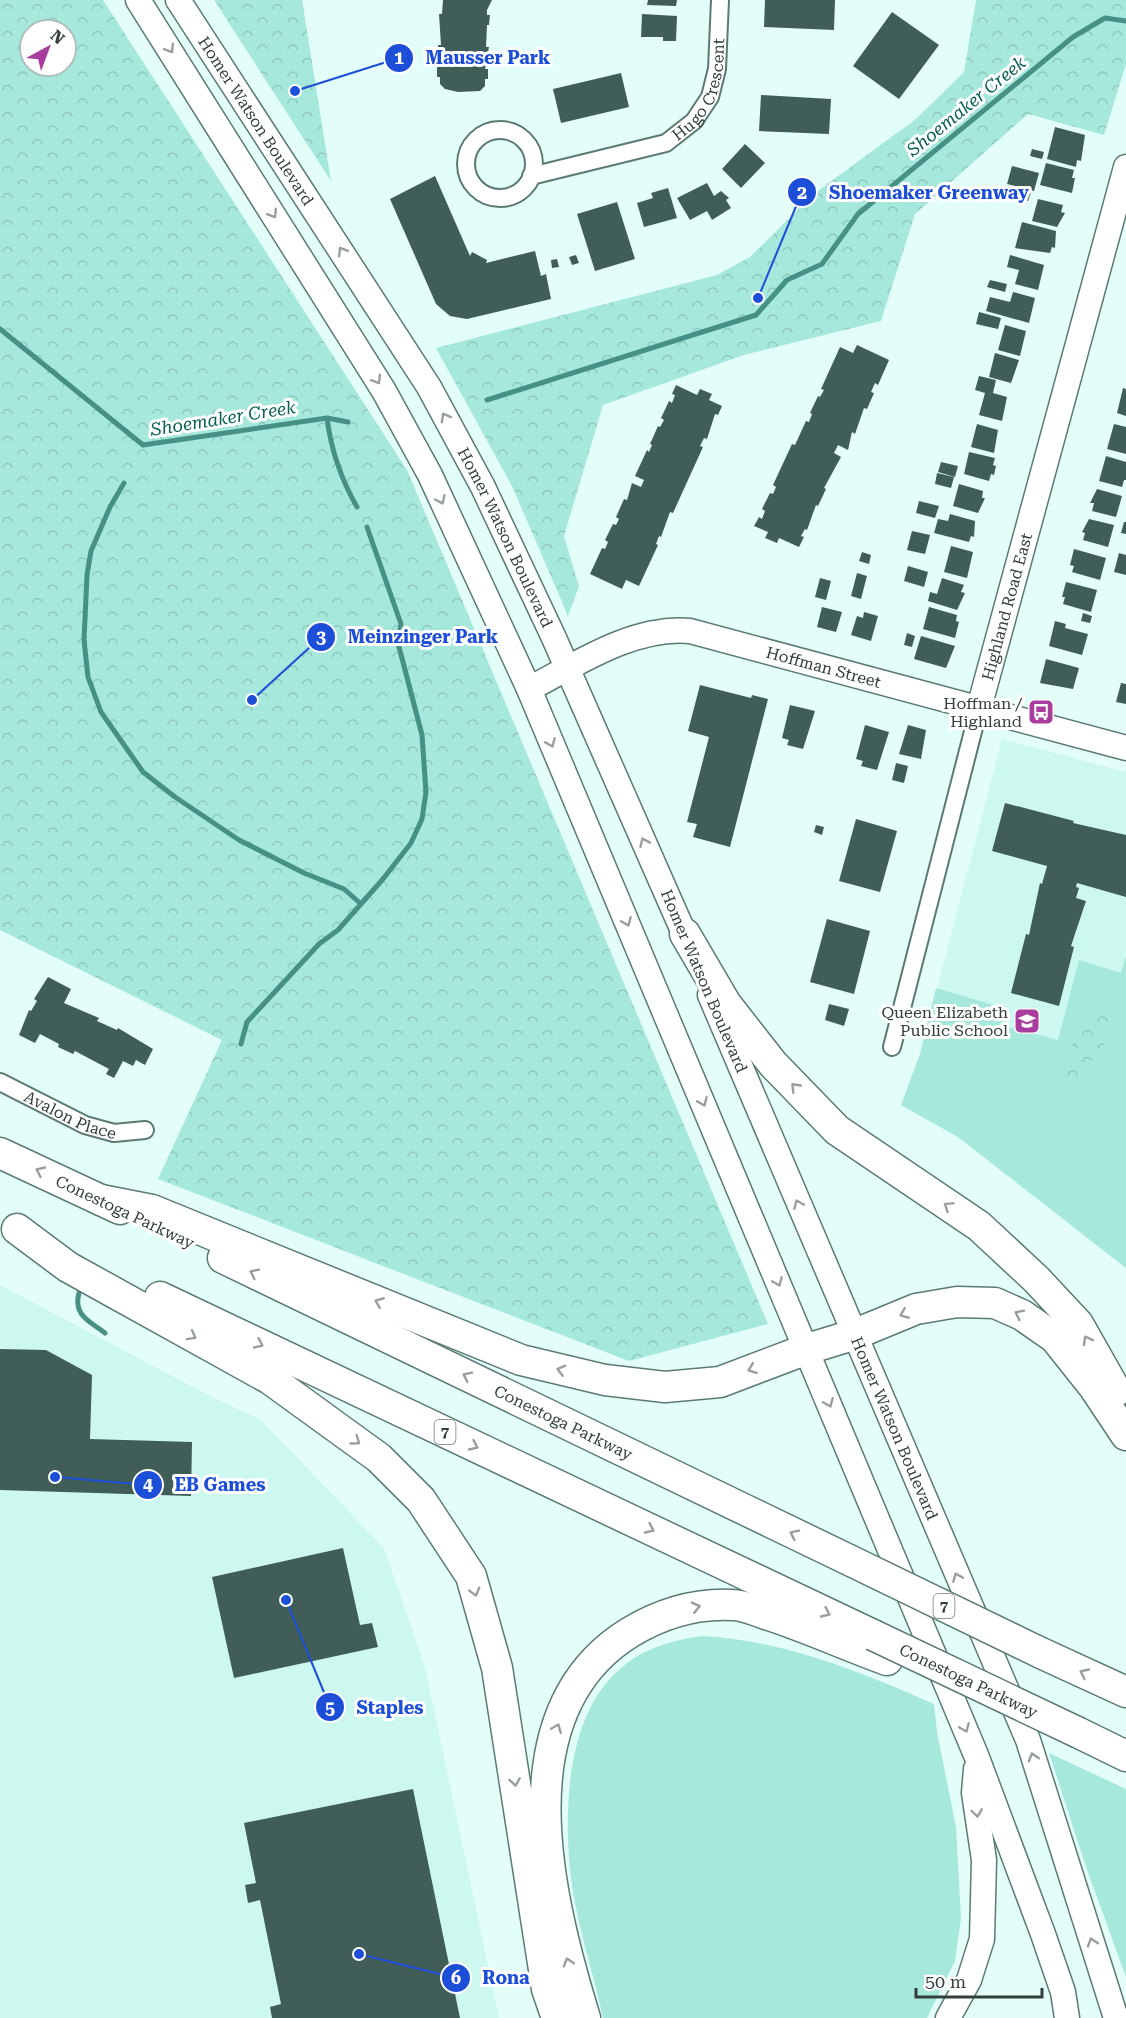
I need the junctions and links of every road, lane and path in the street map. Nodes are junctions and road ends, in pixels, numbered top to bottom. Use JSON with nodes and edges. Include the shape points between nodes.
{"nodes":[{"id":1,"x":138,"y":0,"type":"edge"},
{"id":2,"x":178,"y":0,"type":"edge"},
{"id":3,"x":720,"y":0,"type":"edge"},
{"id":4,"x":1126,"y":167,"type":"edge"},
{"id":5,"x":531,"y":176,"type":"junction"},
{"id":6,"x":567,"y":669,"type":"junction"},
{"id":7,"x":529,"y":689,"type":"junction"},
{"id":8,"x":979,"y":708,"type":"junction"},
{"id":9,"x":1126,"y":748,"type":"edge"},
{"id":10,"x":685,"y":934,"type":"junction"},
{"id":11,"x":891,"y":1047,"type":"dead end"},
{"id":12,"x":0,"y":1082,"type":"edge"},
{"id":13,"x":145,"y":1130,"type":"dead end"},
{"id":14,"x":0,"y":1153,"type":"edge"},
{"id":15,"x":101,"y":1200,"type":"junction"},
{"id":16,"x":8,"y":1225,"type":"edge"},
{"id":17,"x":853,"y":1335,"type":"junction"},
{"id":18,"x":802,"y":1337,"type":"junction"},
{"id":19,"x":1126,"y":1410,"type":"edge"},
{"id":20,"x":1126,"y":1435,"type":"edge"},
{"id":21,"x":880,"y":1647,"type":"junction"},
{"id":22,"x":1126,"y":1692,"type":"edge"},
{"id":23,"x":976,"y":1755,"type":"junction"},
{"id":24,"x":1126,"y":1756,"type":"edge"},
{"id":25,"x":557,"y":2018,"type":"edge"},
{"id":26,"x":585,"y":2018,"type":"edge"},
{"id":27,"x":948,"y":2018,"type":"edge"},
{"id":28,"x":1067,"y":2018,"type":"edge"},
{"id":29,"x":1116,"y":2018,"type":"edge"}],
"edges":[{"from":1,"to":7,"type":"main road","one_way":true,"via":[[384,391],[430,475]]},
{"from":6,"to":2,"type":"main road","name":"Homer Watson Boulevard","one_way":true,"via":[[483,487],[429,387]]},
{"from":3,"to":5,"type":"street","name":"Hugo Crescent","via":[[717,69],[710,97],[694,121],[666,143]]},
{"from":4,"to":8,"type":"main road","name":"Highland Road East"},
{"from":5,"to":5,"type":"street","via":[[517,194],[506,198],[490,196],[471,183],[467,172],[471,146],[488,132],[511,132],[528,145],[533,155]]},
{"from":6,"to":7,"type":"main road","name":"Hoffman Street"},
{"from":6,"to":8,"type":"main road","name":"Hoffman Street","via":[[650,633],[682,631]]},
{"from":10,"to":6,"type":"main road","name":"Homer Watson Boulevard","one_way":true},
{"from":7,"to":18,"type":"main road","one_way":true},
{"from":8,"to":9,"type":"main road","name":"Hoffman Street"},
{"from":8,"to":11,"type":"street","name":"Highland Road East"},
{"from":17,"to":10,"type":"main road","name":"Homer Watson Boulevard","one_way":true},
{"from":19,"to":10,"type":"highway","one_way":true,"via":[[1078,1324],[1036,1279],[979,1226],[837,1130],[773,1065],[726,1004]]},
{"from":12,"to":13,"type":"street","name":"Avalon Place","via":[[85,1125],[114,1133]]},
{"from":15,"to":14,"type":"highway","name":"Conestoga Parkway","number":"7","one_way":true},
{"from":18,"to":15,"type":"highway","one_way":true,"via":[[720,1382],[665,1387],[605,1380],[521,1360],[152,1210]]},
{"from":22,"to":15,"type":"highway","name":"Conestoga Parkway","number":"7","one_way":true,"bridge":true},
{"from":16,"to":21,"type":"highway","name":"Conestoga Parkway","number":"7","one_way":true},
{"from":16,"to":25,"type":"highway","one_way":true,"via":[[68,1267],[270,1379],[379,1458],[421,1500],[471,1576],[497,1668],[547,1989]]},
{"from":17,"to":18,"type":"highway"},
{"from":20,"to":17,"type":"highway","one_way":true,"via":[[1055,1338],[1022,1315],[994,1303],[957,1302],[916,1309]]},
{"from":29,"to":17,"type":"main road","name":"Homer Watson Boulevard","one_way":true,"via":[[1028,1740]]},
{"from":18,"to":23,"type":"main road","one_way":true},
{"from":21,"to":24,"type":"highway","name":"Conestoga Parkway","number":"7","bridge":true,"via":[[991,1691]]},
{"from":26,"to":21,"type":"highway","one_way":true,"via":[[562,1942],[554,1896],[546,1786],[553,1735],[591,1666],[615,1642],[648,1621],[703,1605],[736,1605]]},
{"from":23,"to":27,"type":"main road","one_way":true,"via":[[974,1793],[984,1860],[982,1939],[969,1980]]},
{"from":23,"to":28,"type":"main road","via":[[1063,1992]]}]}
